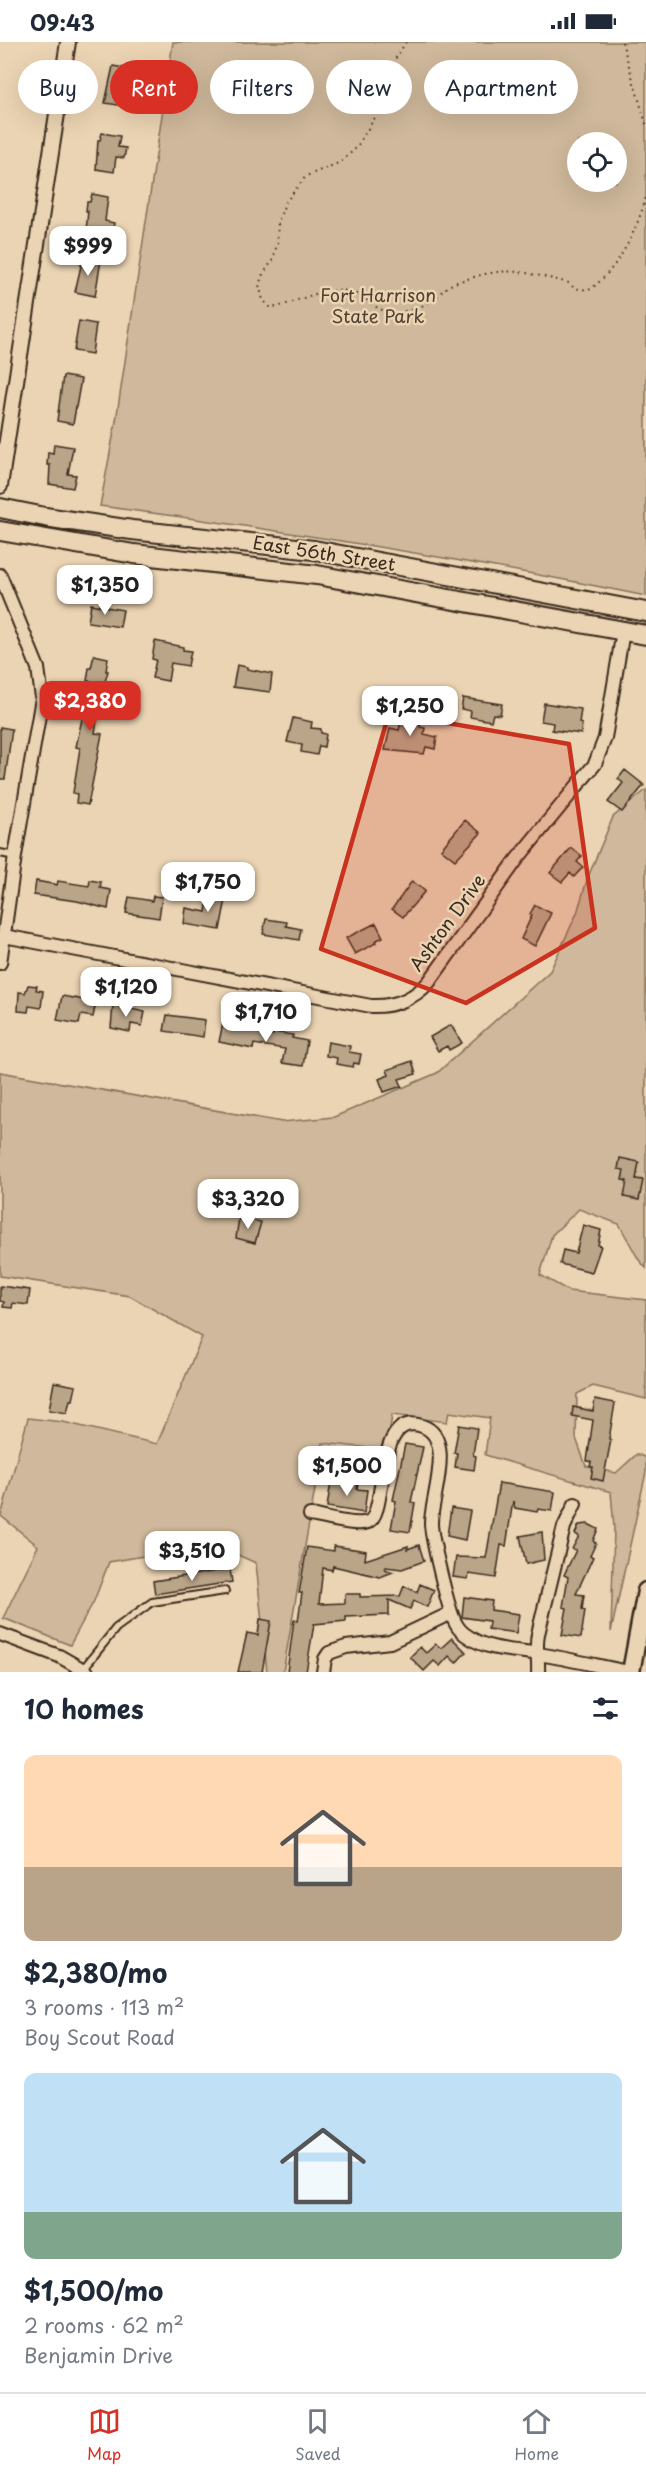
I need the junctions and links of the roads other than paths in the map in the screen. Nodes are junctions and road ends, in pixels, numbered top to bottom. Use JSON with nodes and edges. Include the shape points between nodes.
{"nodes":[{"id":1,"x":68,"y":42,"type":"edge"},
{"id":2,"x":0,"y":486,"type":"edge"},
{"id":3,"x":0,"y":508,"type":"edge"},
{"id":4,"x":0,"y":531,"type":"edge"},
{"id":5,"x":0,"y":575,"type":"edge"},
{"id":6,"x":646,"y":612,"type":"edge"},
{"id":7,"x":623,"y":631,"type":"junction"},
{"id":8,"x":646,"y":635,"type":"edge"},
{"id":9,"x":0,"y":853,"type":"edge"},
{"id":10,"x":15,"y":856,"type":"junction"},
{"id":11,"x":4,"y":936,"type":"junction"},
{"id":12,"x":0,"y":963,"type":"edge"},
{"id":13,"x":575,"y":1504,"type":"dead end"},
{"id":14,"x":310,"y":1515,"type":"dead end"},
{"id":15,"x":225,"y":1591,"type":"dead end"},
{"id":16,"x":646,"y":1591,"type":"edge"},
{"id":17,"x":451,"y":1614,"type":"junction"},
{"id":18,"x":0,"y":1634,"type":"edge"},
{"id":19,"x":537,"y":1653,"type":"junction"},
{"id":20,"x":85,"y":1671,"type":"edge"},
{"id":21,"x":323,"y":1672,"type":"edge"},
{"id":22,"x":538,"y":1672,"type":"edge"},
{"id":23,"x":630,"y":1672,"type":"edge"}],
"edges":[{"from":1,"to":2,"type":"street"},
{"from":3,"to":6,"type":"main road","name":"East 56th Street","via":[[132,530],[314,550]]},
{"from":4,"to":7,"type":"main road","name":"East 56th Street","via":[[134,554],[317,574]]},
{"from":5,"to":10,"type":"street","via":[[38,668],[42,690]]},
{"from":7,"to":8,"type":"main road","name":"East 56th Street"},
{"from":7,"to":11,"type":"street","name":"Ashton Drive","via":[[603,747],[595,764],[518,858],[429,982],[416,994],[394,1004],[371,1006]]},
{"from":9,"to":10,"type":"lane"},
{"from":10,"to":11,"type":"street"},
{"from":11,"to":12,"type":"street"},
{"from":13,"to":19,"type":"street","via":[[555,1563]]},
{"from":14,"to":17,"type":"street","via":[[361,1524],[371,1521],[393,1440],[408,1426],[428,1429],[435,1437],[440,1456],[431,1530]]},
{"from":15,"to":20,"type":"lane","via":[[152,1602],[116,1628]]},
{"from":16,"to":23,"type":"main road"},
{"from":17,"to":19,"type":"street","via":[[461,1631],[473,1640]]},
{"from":17,"to":21,"type":"street","via":[[390,1642],[329,1653]]},
{"from":18,"to":20,"type":"street","via":[[59,1656]]},
{"from":19,"to":22,"type":"street"},
{"from":19,"to":23,"type":"street"}]}
